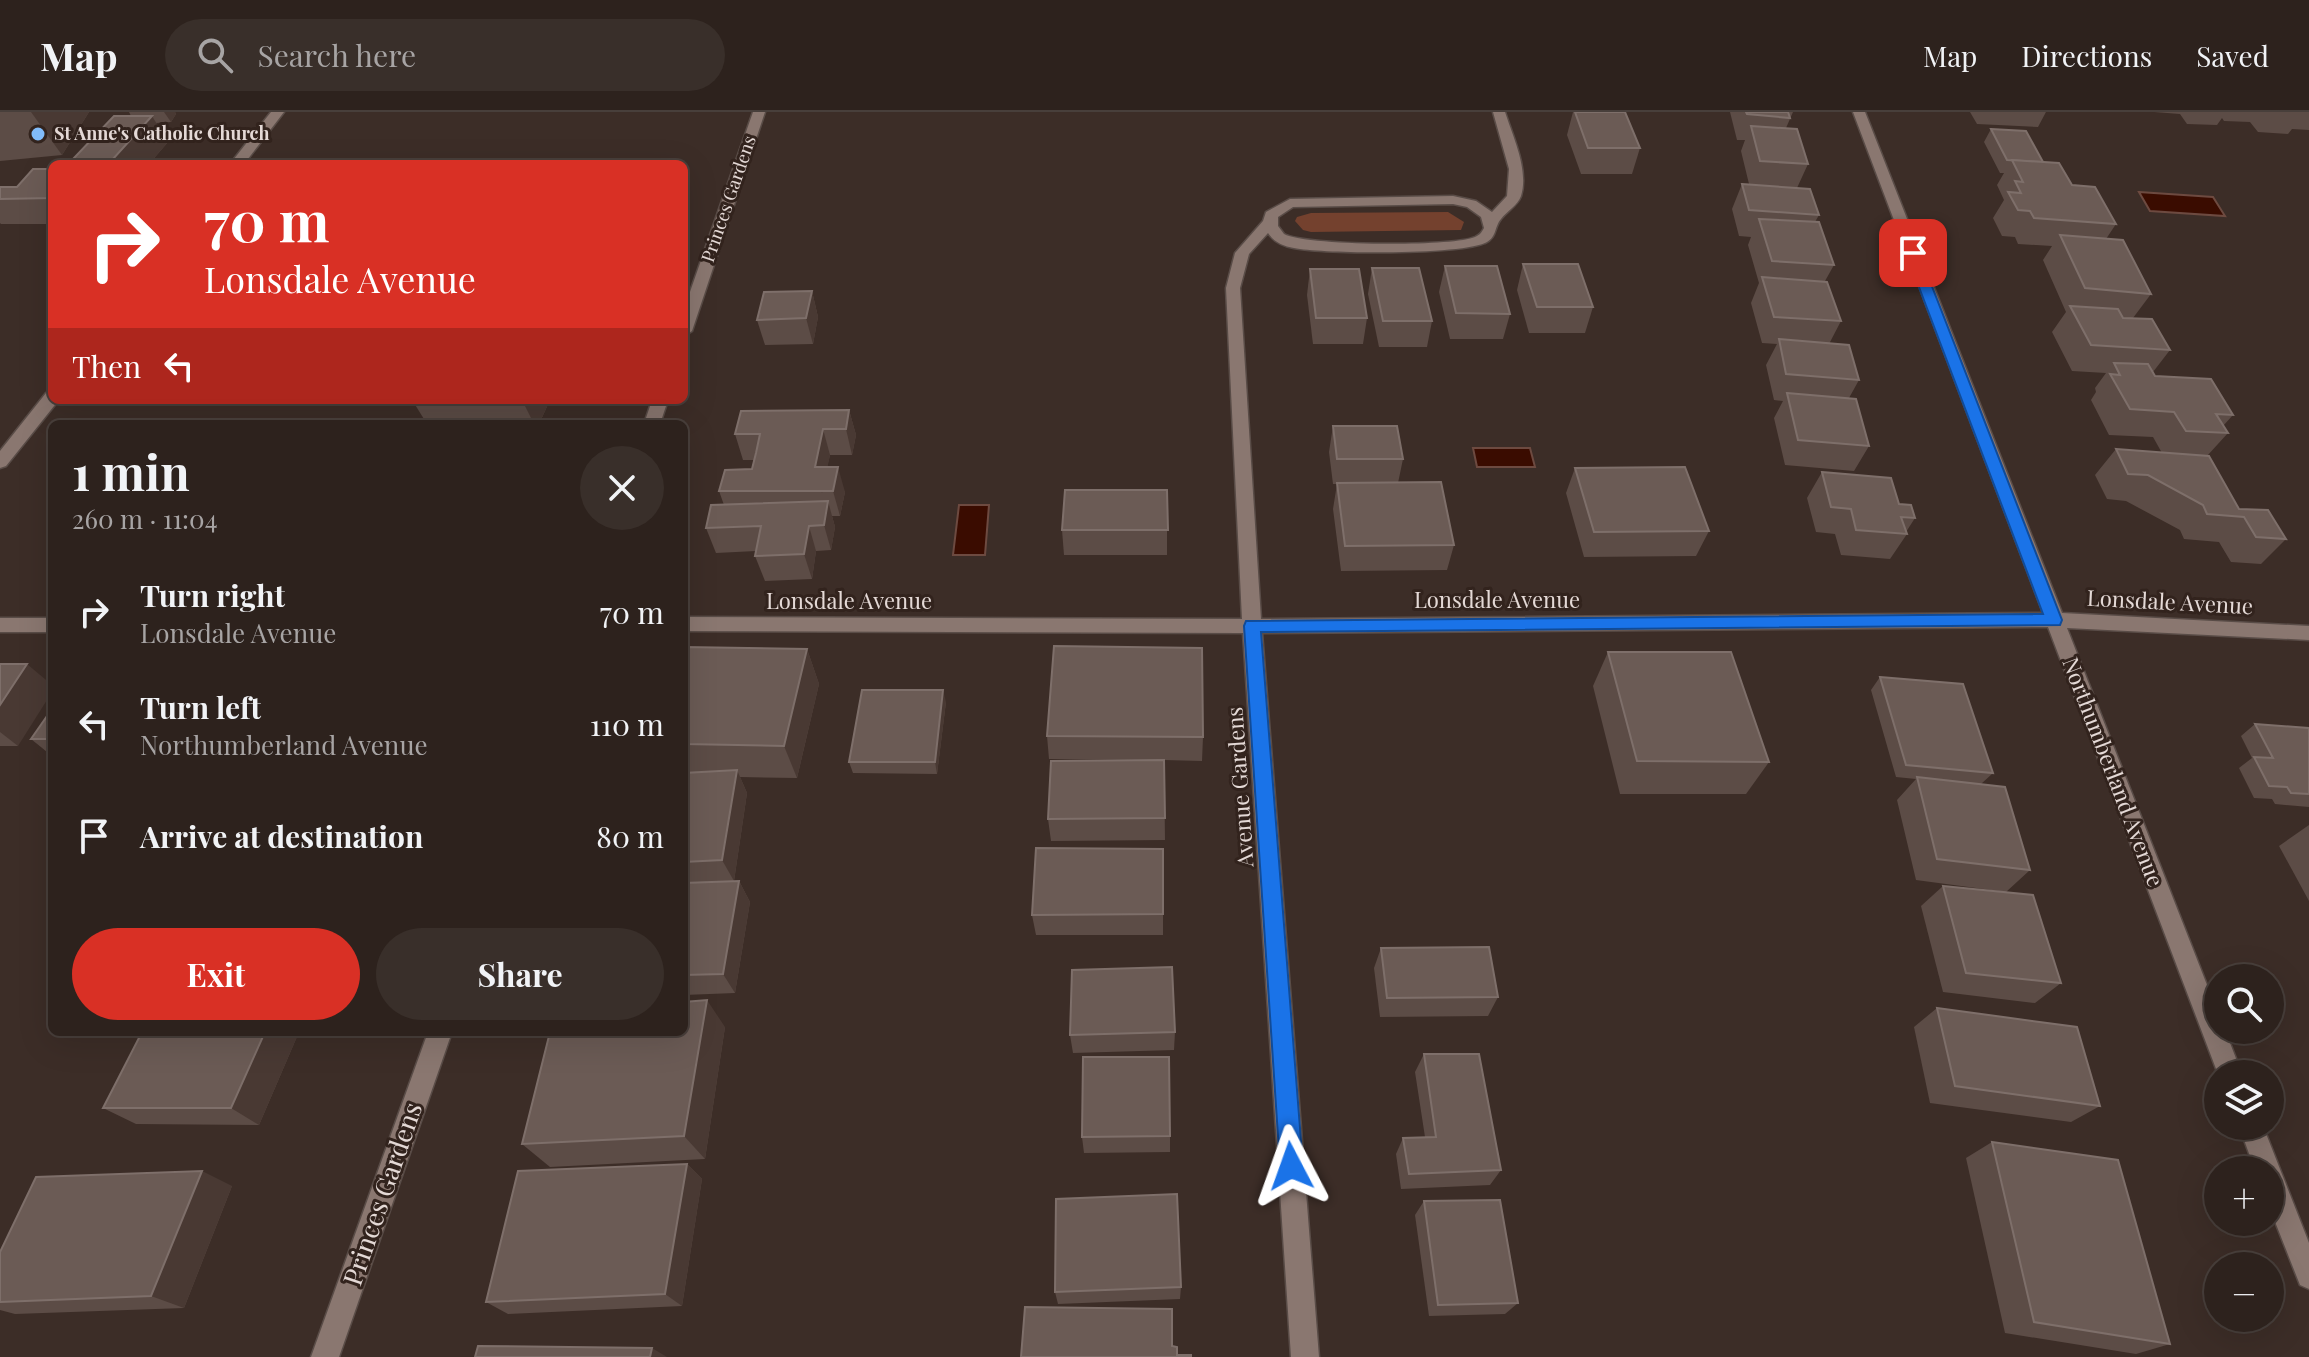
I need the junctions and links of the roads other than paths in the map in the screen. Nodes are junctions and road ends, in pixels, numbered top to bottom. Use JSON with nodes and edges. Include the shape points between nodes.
{"nodes":[{"id":1,"x":278,"y":112,"type":"edge"},
{"id":2,"x":759,"y":112,"type":"edge"},
{"id":3,"x":1499,"y":112,"type":"edge"},
{"id":4,"x":1859,"y":112,"type":"edge"},
{"id":5,"x":240,"y":160,"type":"edge"},
{"id":6,"x":1492,"y":220,"type":"junction"},
{"id":7,"x":1268,"y":224,"type":"junction"},
{"id":8,"x":688,"y":319,"type":"edge"},
{"id":9,"x":48,"y":402,"type":"edge"},
{"id":10,"x":0,"y":462,"type":"edge"},
{"id":11,"x":2054,"y":620,"type":"junction"},
{"id":12,"x":688,"y":624,"type":"edge"},
{"id":13,"x":0,"y":625,"type":"edge"},
{"id":14,"x":48,"y":625,"type":"edge"},
{"id":15,"x":1252,"y":626,"type":"junction"},
{"id":16,"x":2309,"y":633,"type":"edge"},
{"id":17,"x":439,"y":1036,"type":"edge"},
{"id":18,"x":2225,"y":1060,"type":"edge"},
{"id":19,"x":2284,"y":1212,"type":"edge"},
{"id":20,"x":2309,"y":1276,"type":"edge"},
{"id":21,"x":325,"y":1357,"type":"edge"},
{"id":22,"x":1305,"y":1357,"type":"edge"}],
"edges":[{"from":1,"to":5,"type":"street"},
{"from":2,"to":8,"type":"street","name":"Princes Gardens"},
{"from":3,"to":6,"type":"street","via":[[1516,169],[1514,197]]},
{"from":4,"to":11,"type":"street","name":"Northumberland Avenue"},
{"from":6,"to":7,"type":"street","name":"Avenue Gardens","via":[[1461,201],[1352,201],[1290,203],[1271,215]]},
{"from":6,"to":7,"type":"street","via":[[1486,237],[1460,245],[1296,245]]},
{"from":7,"to":15,"type":"street","name":"Avenue Gardens","via":[[1242,253],[1233,288]]},
{"from":9,"to":10,"type":"street"},
{"from":11,"to":15,"type":"street","name":"Lonsdale Avenue"},
{"from":11,"to":16,"type":"street","name":"Lonsdale Avenue"},
{"from":11,"to":18,"type":"street","name":"Northumberland Avenue"},
{"from":12,"to":15,"type":"street","name":"Lonsdale Avenue"},
{"from":13,"to":14,"type":"street"},
{"from":15,"to":22,"type":"street","name":"Avenue Gardens"},
{"from":17,"to":21,"type":"street","name":"Princes Gardens"},
{"from":19,"to":20,"type":"street"}]}
